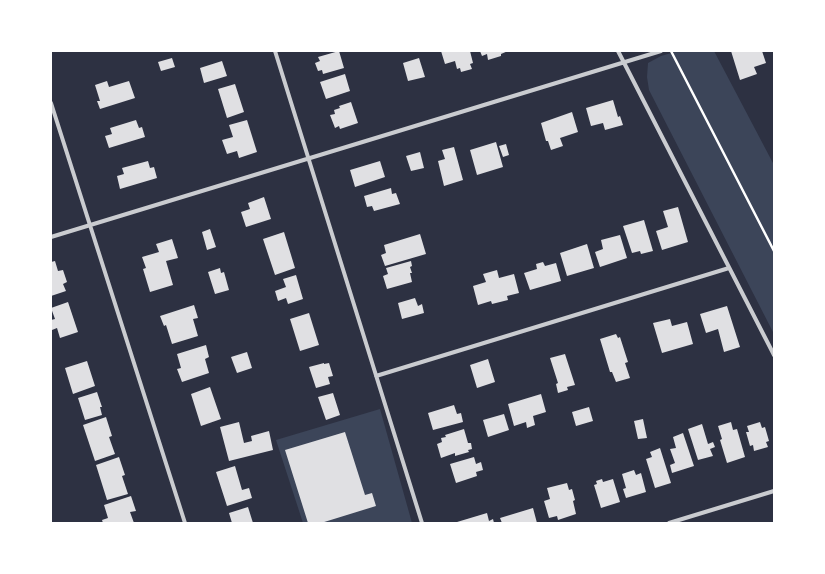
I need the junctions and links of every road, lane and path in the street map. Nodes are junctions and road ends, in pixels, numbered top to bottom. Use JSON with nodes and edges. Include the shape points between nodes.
{"nodes":[{"id":1,"x":275,"y":51,"type":"edge"},
{"id":2,"x":618,"y":51,"type":"edge"},
{"id":3,"x":661,"y":51,"type":"edge"},
{"id":4,"x":671,"y":51,"type":"edge"},
{"id":5,"x":625,"y":62,"type":"junction"},
{"id":6,"x":51,"y":103,"type":"edge"},
{"id":7,"x":308,"y":158,"type":"junction"},
{"id":8,"x":90,"y":225,"type":"junction"},
{"id":9,"x":51,"y":237,"type":"edge"},
{"id":10,"x":774,"y":251,"type":"edge"},
{"id":11,"x":729,"y":268,"type":"junction"},
{"id":12,"x":774,"y":355,"type":"edge"},
{"id":13,"x":376,"y":376,"type":"junction"},
{"id":14,"x":774,"y":491,"type":"edge"},
{"id":15,"x":185,"y":523,"type":"edge"},
{"id":16,"x":422,"y":523,"type":"edge"},
{"id":17,"x":670,"y":523,"type":"edge"}],
"edges":[{"from":1,"to":7,"type":"street"},
{"from":2,"to":5,"type":"street"},
{"from":3,"to":5,"type":"street"},
{"from":4,"to":10,"type":"path"},
{"from":5,"to":7,"type":"street"},
{"from":5,"to":11,"type":"street"},
{"from":6,"to":8,"type":"street"},
{"from":7,"to":8,"type":"street"},
{"from":7,"to":13,"type":"street"},
{"from":8,"to":9,"type":"street"},
{"from":8,"to":15,"type":"street"},
{"from":11,"to":12,"type":"street"},
{"from":11,"to":13,"type":"street"},
{"from":13,"to":16,"type":"street"},
{"from":14,"to":17,"type":"street"}]}
